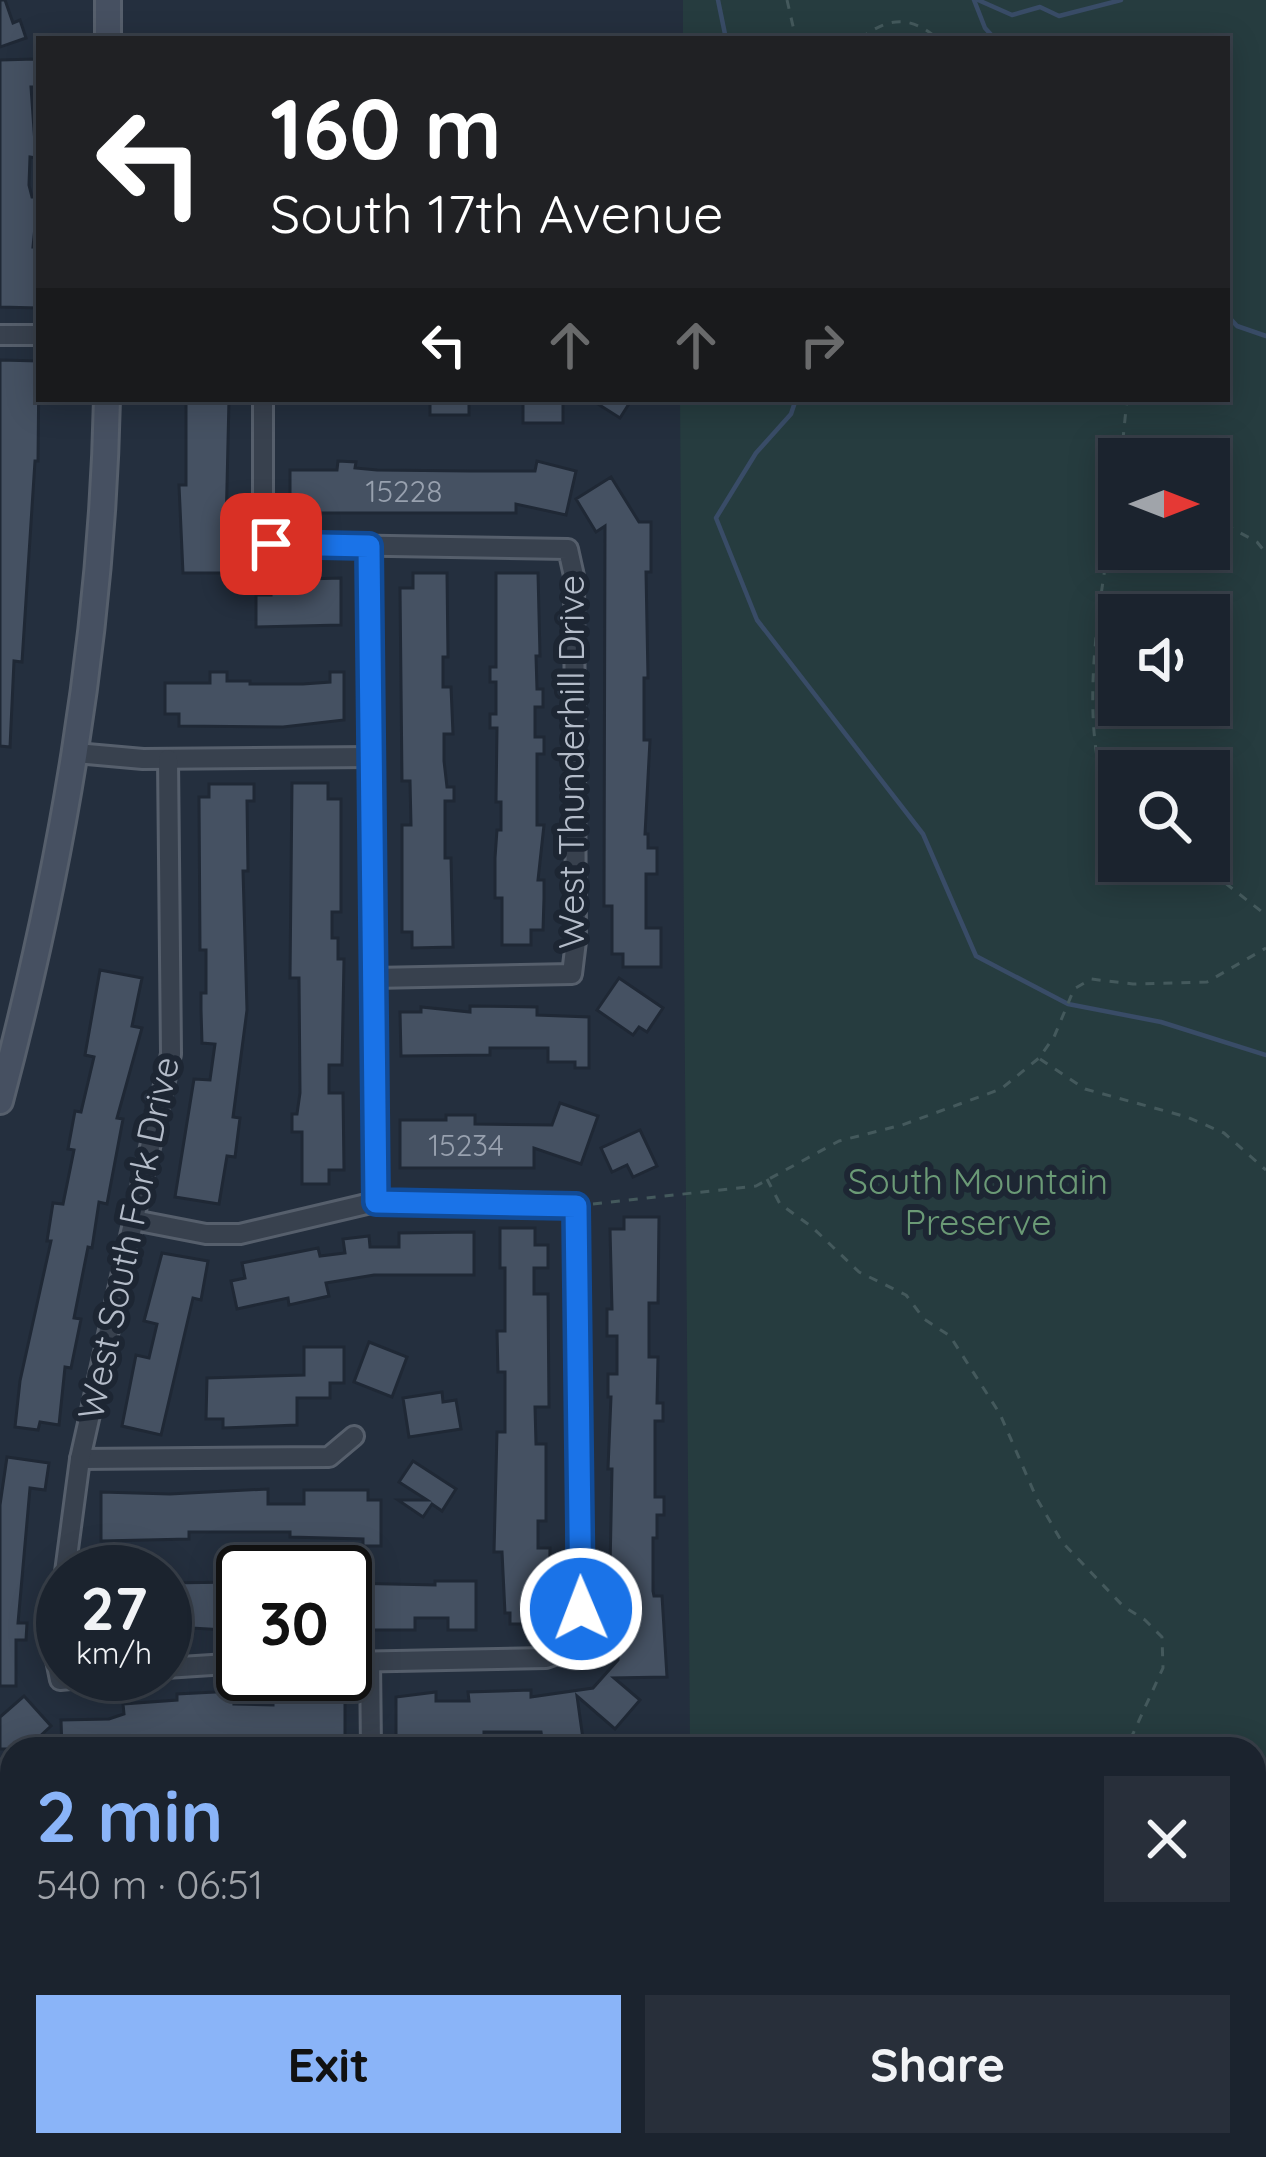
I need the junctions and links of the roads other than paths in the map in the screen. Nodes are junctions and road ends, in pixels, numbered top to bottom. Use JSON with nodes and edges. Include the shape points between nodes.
{"nodes":[{"id":1,"x":108,"y":0,"type":"edge"},
{"id":2,"x":108,"y":36,"type":"edge"},
{"id":3,"x":0,"y":335,"type":"edge"},
{"id":4,"x":36,"y":335,"type":"edge"},
{"id":5,"x":106,"y":402,"type":"edge"},
{"id":6,"x":263,"y":402,"type":"edge"},
{"id":7,"x":369,"y":546,"type":"junction"},
{"id":8,"x":76,"y":753,"type":"junction"},
{"id":9,"x":371,"y":758,"type":"junction"},
{"id":10,"x":168,"y":759,"type":"junction"},
{"id":11,"x":374,"y":978,"type":"junction"},
{"id":12,"x":0,"y":1101,"type":"edge"},
{"id":13,"x":376,"y":1202,"type":"junction"},
{"id":14,"x":134,"y":1220,"type":"junction"},
{"id":15,"x":354,"y":1436,"type":"dead end"},
{"id":16,"x":80,"y":1459,"type":"junction"},
{"id":17,"x":68,"y":1545,"type":"edge"},
{"id":18,"x":372,"y":1662,"type":"edge"},
{"id":19,"x":370,"y":1701,"type":"edge"},
{"id":20,"x":371,"y":1737,"type":"edge"}],
"edges":[{"from":1,"to":2,"type":"street"},
{"from":3,"to":4,"type":"street"},
{"from":5,"to":8,"type":"street","via":[[92,639]]},
{"from":6,"to":7,"type":"street","via":[[262,522],[271,544]]},
{"from":7,"to":9,"type":"street"},
{"from":7,"to":11,"type":"street","name":"West Thunderhill Drive","via":[[568,549],[574,576],[572,974]]},
{"from":8,"to":10,"type":"street"},
{"from":8,"to":12,"type":"street"},
{"from":9,"to":10,"type":"street"},
{"from":9,"to":11,"type":"street"},
{"from":10,"to":14,"type":"street","name":"West South Fork Drive","via":[[171,1054]]},
{"from":11,"to":13,"type":"street"},
{"from":13,"to":14,"type":"street","via":[[240,1234]]},
{"from":13,"to":18,"type":"street","via":[[576,1206],[578,1647],[546,1658]]},
{"from":14,"to":16,"type":"street","name":"West South Fork Drive"},
{"from":15,"to":16,"type":"street","via":[[329,1457]]},
{"from":16,"to":17,"type":"street","name":"West South Fork Drive"},
{"from":19,"to":20,"type":"street"}]}
